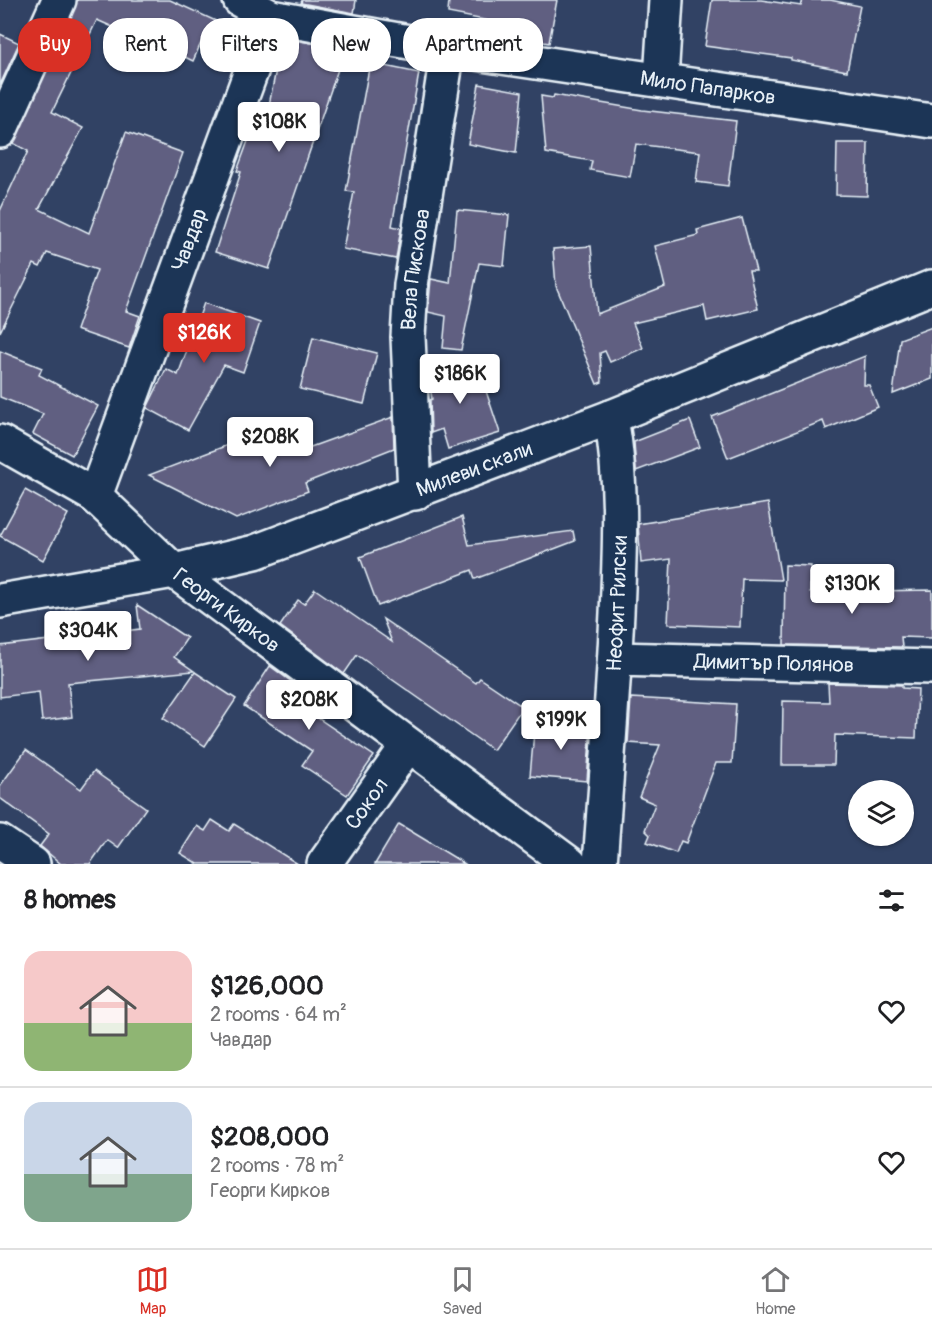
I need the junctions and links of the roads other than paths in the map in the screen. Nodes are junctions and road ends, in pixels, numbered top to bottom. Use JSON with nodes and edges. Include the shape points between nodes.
{"nodes":[{"id":1,"x":59,"y":0,"type":"edge"},
{"id":2,"x":240,"y":0,"type":"edge"},
{"id":3,"x":666,"y":0,"type":"edge"},
{"id":4,"x":271,"y":16,"type":"junction"},
{"id":5,"x":403,"y":41,"type":"edge"},
{"id":6,"x":543,"y":62,"type":"edge"},
{"id":7,"x":444,"y":72,"type":"edge"},
{"id":8,"x":661,"y":79,"type":"junction"},
{"id":9,"x":932,"y":121,"type":"edge"},
{"id":10,"x":0,"y":131,"type":"edge"},
{"id":11,"x":932,"y":287,"type":"edge"},
{"id":12,"x":611,"y":417,"type":"junction"},
{"id":13,"x":0,"y":442,"type":"edge"},
{"id":14,"x":415,"y":493,"type":"junction"},
{"id":15,"x":95,"y":496,"type":"junction"},
{"id":16,"x":174,"y":571,"type":"junction"},
{"id":17,"x":0,"y":601,"type":"edge"},
{"id":18,"x":615,"y":660,"type":"junction"},
{"id":19,"x":932,"y":667,"type":"edge"},
{"id":20,"x":408,"y":745,"type":"junction"},
{"id":21,"x":0,"y":842,"type":"edge"},
{"id":22,"x":33,"y":864,"type":"edge"},
{"id":23,"x":324,"y":864,"type":"edge"},
{"id":24,"x":570,"y":864,"type":"edge"},
{"id":25,"x":600,"y":864,"type":"edge"}],
"edges":[{"from":1,"to":10,"type":"street"},
{"from":2,"to":4,"type":"street","name":"Мило Папарков"},
{"from":3,"to":8,"type":"street"},
{"from":4,"to":5,"type":"street","name":"Мило Папарков"},
{"from":4,"to":15,"type":"street","name":"Чавдар"},
{"from":6,"to":8,"type":"street","name":"Мило Папарков"},
{"from":7,"to":14,"type":"street","name":"Вела Пискова","via":[[411,285],[408,348]]},
{"from":8,"to":9,"type":"street","name":"Мило Папарков"},
{"from":11,"to":12,"type":"street","name":"Милеви скали"},
{"from":12,"to":14,"type":"street","name":"Милеви скали"},
{"from":12,"to":18,"type":"street","name":"Неофит Рилски","via":[[621,512]]},
{"from":13,"to":15,"type":"street","name":"Георги Кирков"},
{"from":14,"to":16,"type":"street","name":"Милеви скали","via":[[255,552]]},
{"from":15,"to":16,"type":"street","name":"Георги Кирков"},
{"from":16,"to":17,"type":"street","name":"Милеви скали"},
{"from":16,"to":20,"type":"street","name":"Георги Кирков"},
{"from":18,"to":19,"type":"street","name":"Димитър Полянов"},
{"from":18,"to":25,"type":"street","name":"Неофит Рилски"},
{"from":20,"to":23,"type":"street","name":"Сокол"},
{"from":20,"to":24,"type":"street","name":"Георги Кирков"},
{"from":21,"to":22,"type":"street"}]}
